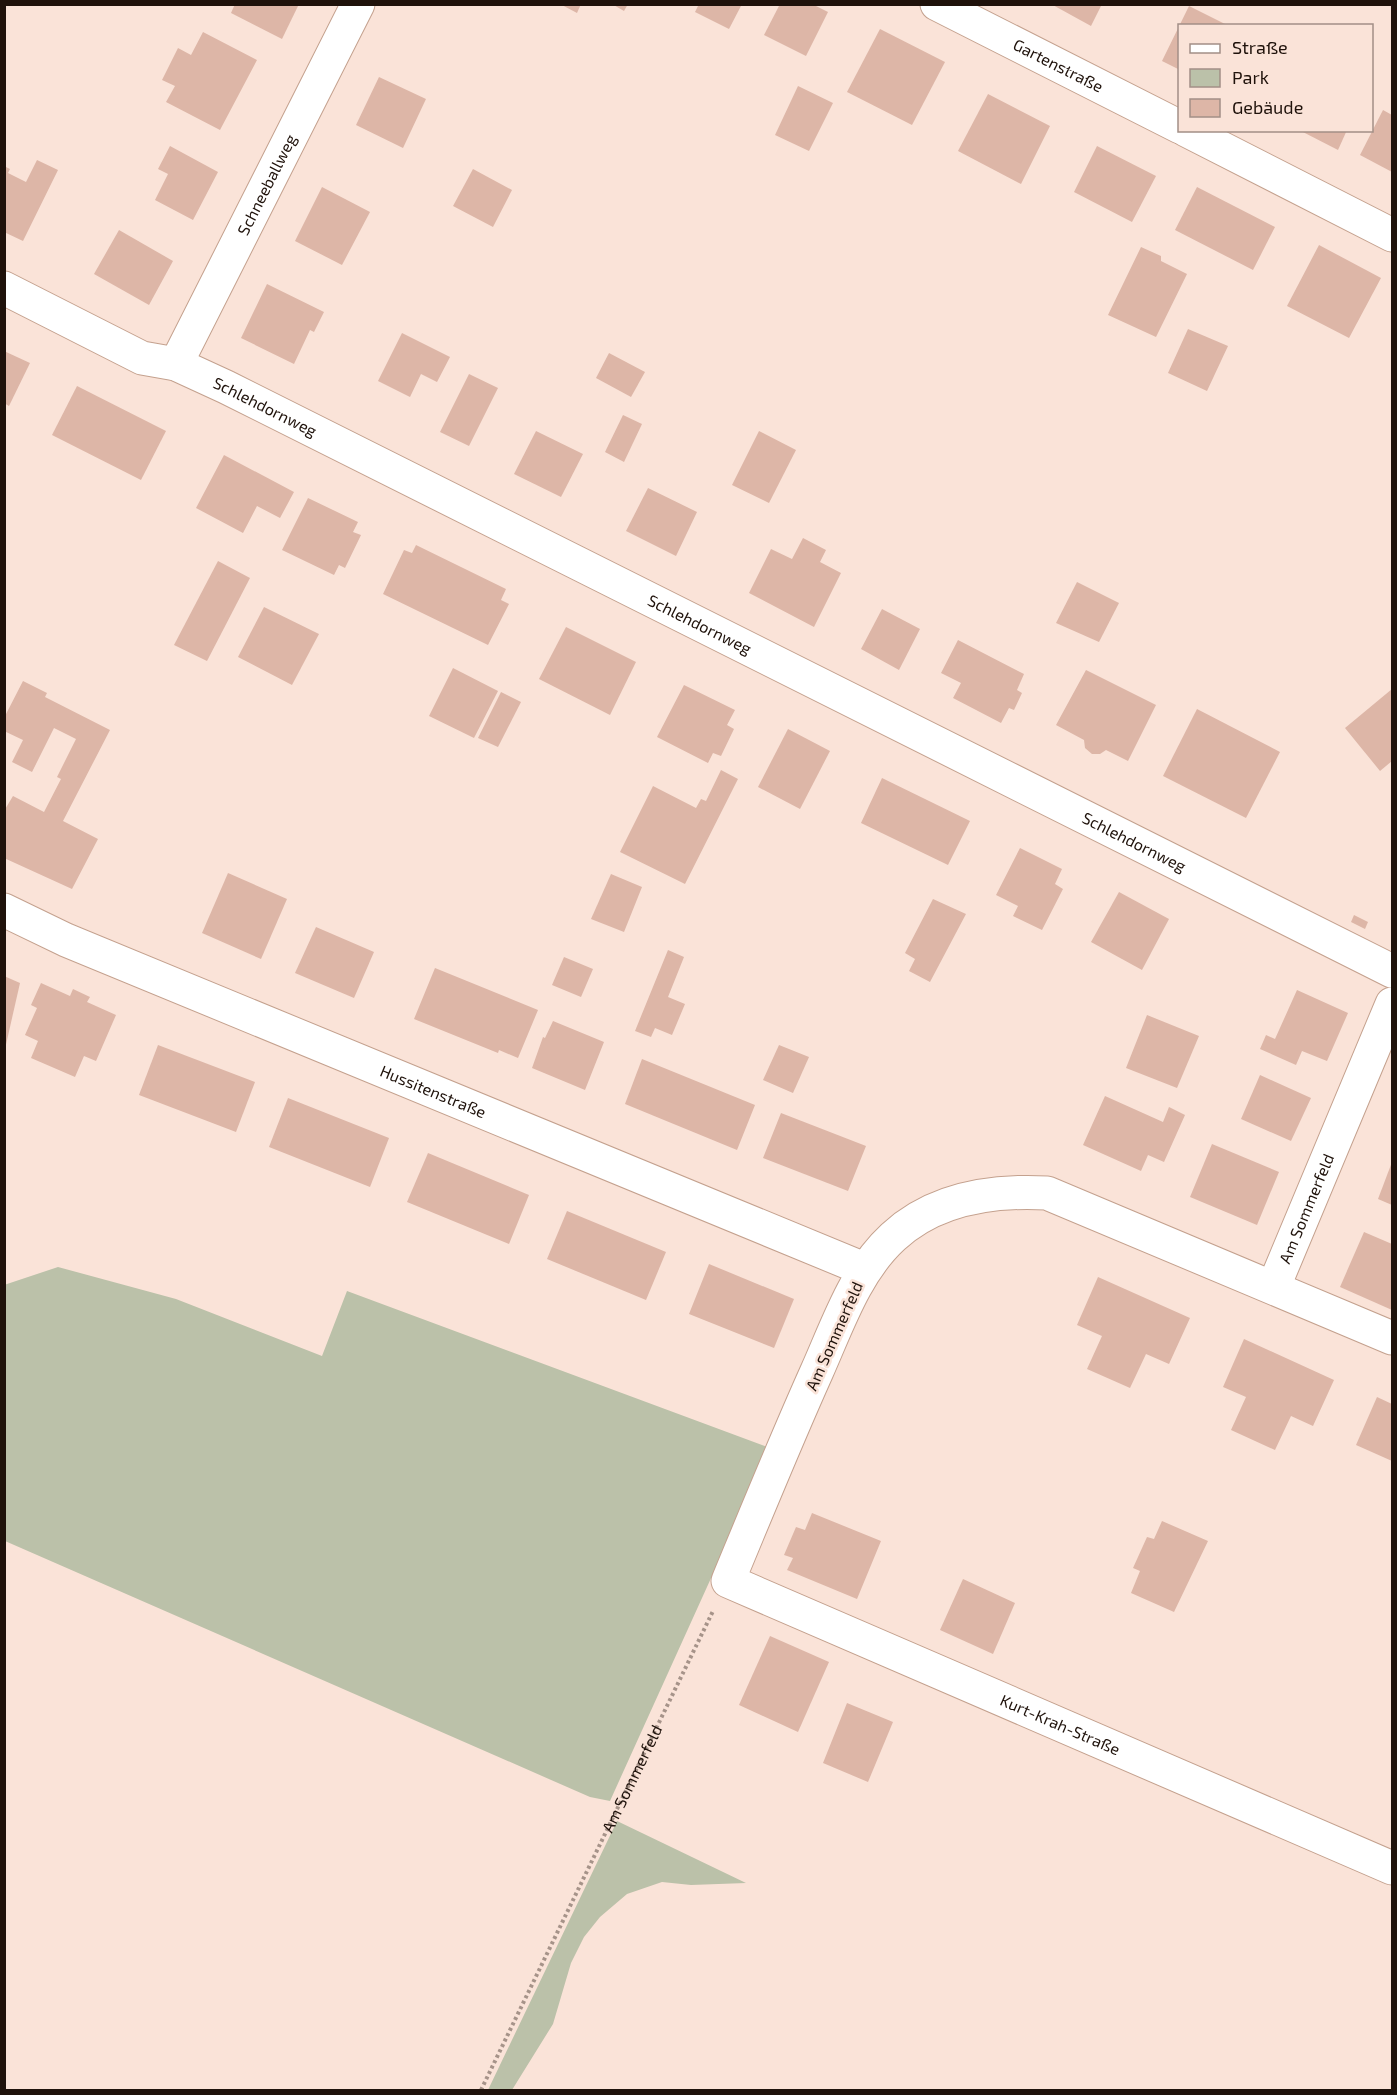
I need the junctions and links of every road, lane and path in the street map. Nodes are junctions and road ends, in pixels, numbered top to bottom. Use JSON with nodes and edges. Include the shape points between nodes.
{"nodes":[{"id":1,"x":358,"y":4,"type":"edge"},
{"id":2,"x":937,"y":4,"type":"edge"},
{"id":3,"x":1178,"y":126,"type":"edge"},
{"id":4,"x":1190,"y":132,"type":"edge"},
{"id":5,"x":1392,"y":235,"type":"edge"},
{"id":6,"x":4,"y":288,"type":"edge"},
{"id":7,"x":176,"y":364,"type":"junction"},
{"id":8,"x":4,"y":910,"type":"edge"},
{"id":9,"x":1392,"y":971,"type":"edge"},
{"id":10,"x":1392,"y":1004,"type":"edge"},
{"id":11,"x":864,"y":1269,"type":"junction"},
{"id":12,"x":1274,"y":1286,"type":"junction"},
{"id":13,"x":1392,"y":1338,"type":"edge"},
{"id":14,"x":728,"y":1581,"type":"junction"},
{"id":15,"x":1392,"y":1868,"type":"edge"},
{"id":16,"x":481,"y":2091,"type":"edge"}],
"edges":[{"from":1,"to":7,"type":"street","name":"Schneeballweg"},
{"from":2,"to":3,"type":"street","name":"Gartenstraße"},
{"from":4,"to":5,"type":"street"},
{"from":6,"to":7,"type":"street","name":"Schlehdornweg","via":[[142,358]]},
{"from":7,"to":9,"type":"street","name":"Schlehdornweg"},
{"from":8,"to":11,"type":"street","name":"Hussitenstraße","via":[[66,940]]},
{"from":10,"to":12,"type":"street","name":"Am Sommerfeld"},
{"from":11,"to":12,"type":"street","name":"Am Sommerfeld","via":[[894,1236],[934,1210],[972,1197],[1012,1191],[1047,1193]]},
{"from":11,"to":14,"type":"street","name":"Am Sommerfeld"},
{"from":12,"to":13,"type":"street"},
{"from":14,"to":15,"type":"street","name":"Kurt-Krah-Straße"},
{"from":14,"to":16,"type":"path","name":"Am Sommerfeld"}]}
